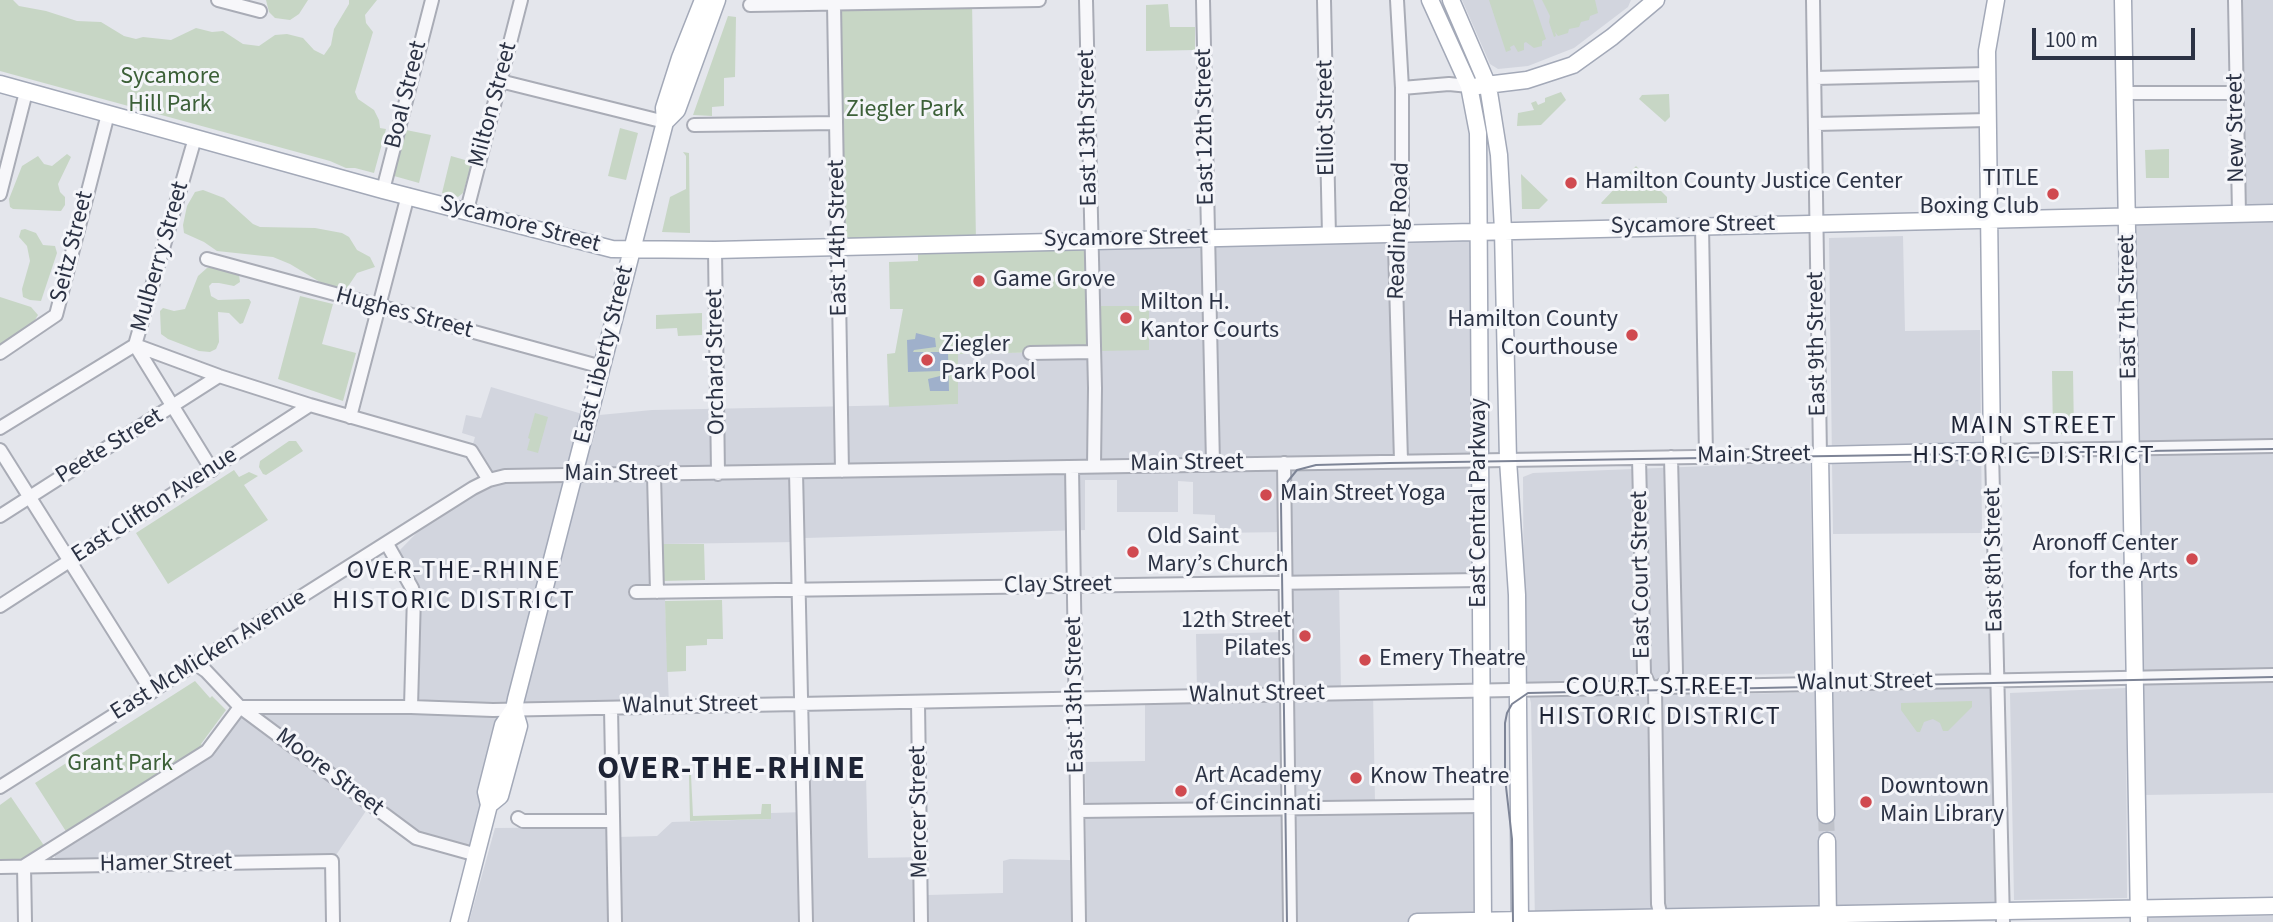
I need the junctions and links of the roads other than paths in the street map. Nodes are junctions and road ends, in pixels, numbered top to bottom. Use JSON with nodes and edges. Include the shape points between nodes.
{"nodes":[{"id":1,"x":218,"y":0,"type":"edge"},
{"id":2,"x":432,"y":0,"type":"edge"},
{"id":3,"x":521,"y":0,"type":"edge"},
{"id":4,"x":703,"y":0,"type":"edge"},
{"id":5,"x":717,"y":0,"type":"edge"},
{"id":6,"x":1039,"y":0,"type":"edge"},
{"id":7,"x":1086,"y":0,"type":"edge"},
{"id":8,"x":1203,"y":0,"type":"edge"},
{"id":9,"x":1324,"y":0,"type":"edge"},
{"id":10,"x":1397,"y":0,"type":"edge"},
{"id":11,"x":1430,"y":0,"type":"edge"},
{"id":12,"x":1451,"y":0,"type":"edge"},
{"id":13,"x":1656,"y":0,"type":"edge"},
{"id":14,"x":1813,"y":0,"type":"edge"},
{"id":15,"x":1996,"y":0,"type":"edge"},
{"id":16,"x":2123,"y":0,"type":"edge"},
{"id":17,"x":2235,"y":0,"type":"edge"},
{"id":18,"x":834,"y":4,"type":"junction"},
{"id":19,"x":750,"y":5,"type":"dead end"},
{"id":20,"x":260,"y":11,"type":"dead end"},
{"id":21,"x":1987,"y":75,"type":"junction"},
{"id":22,"x":1815,"y":78,"type":"junction"},
{"id":23,"x":500,"y":81,"type":"junction"},
{"id":24,"x":0,"y":85,"type":"edge"},
{"id":25,"x":1469,"y":86,"type":"junction"},
{"id":26,"x":1488,"y":86,"type":"junction"},
{"id":27,"x":1402,"y":88,"type":"junction"},
{"id":28,"x":26,"y":92,"type":"junction"},
{"id":29,"x":2125,"y":93,"type":"junction"},
{"id":30,"x":2237,"y":93,"type":"junction"},
{"id":31,"x":108,"y":114,"type":"junction"},
{"id":32,"x":1988,"y":120,"type":"junction"},
{"id":33,"x":665,"y":122,"type":"junction"},
{"id":34,"x":836,"y":123,"type":"junction"},
{"id":35,"x":1816,"y":124,"type":"junction"},
{"id":36,"x":694,"y":125,"type":"dead end"},
{"id":37,"x":195,"y":138,"type":"junction"},
{"id":38,"x":383,"y":190,"type":"junction"},
{"id":39,"x":0,"y":194,"type":"edge"},
{"id":40,"x":408,"y":195,"type":"junction"},
{"id":41,"x":467,"y":210,"type":"junction"},
{"id":42,"x":2273,"y":213,"type":"edge"},
{"id":43,"x":2239,"y":214,"type":"junction"},
{"id":44,"x":2127,"y":216,"type":"junction"},
{"id":45,"x":1989,"y":219,"type":"junction"},
{"id":46,"x":1816,"y":225,"type":"junction"},
{"id":47,"x":1702,"y":226,"type":"junction"},
{"id":48,"x":1478,"y":230,"type":"junction"},
{"id":49,"x":1503,"y":230,"type":"junction"},
{"id":50,"x":1398,"y":233,"type":"junction"},
{"id":51,"x":1329,"y":236,"type":"junction"},
{"id":52,"x":1208,"y":238,"type":"junction"},
{"id":53,"x":1091,"y":240,"type":"junction"},
{"id":54,"x":839,"y":246,"type":"junction"},
{"id":55,"x":632,"y":250,"type":"junction"},
{"id":56,"x":715,"y":250,"type":"junction"},
{"id":57,"x":207,"y":259,"type":"dead end"},
{"id":58,"x":379,"y":308,"type":"junction"},
{"id":59,"x":135,"y":345,"type":"junction"},
{"id":60,"x":1094,"y":352,"type":"junction"},
{"id":61,"x":0,"y":353,"type":"edge"},
{"id":62,"x":1030,"y":353,"type":"dead end"},
{"id":63,"x":601,"y":368,"type":"junction"},
{"id":64,"x":219,"y":376,"type":"junction"},
{"id":65,"x":310,"y":405,"type":"junction"},
{"id":66,"x":172,"y":407,"type":"junction"},
{"id":67,"x":350,"y":417,"type":"junction"},
{"id":68,"x":0,"y":428,"type":"edge"},
{"id":69,"x":2273,"y":446,"type":"edge"},
{"id":70,"x":2131,"y":448,"type":"junction"},
{"id":71,"x":0,"y":450,"type":"edge"},
{"id":72,"x":1992,"y":451,"type":"junction"},
{"id":73,"x":1820,"y":455,"type":"junction"},
{"id":74,"x":1706,"y":456,"type":"junction"},
{"id":75,"x":1671,"y":457,"type":"junction"},
{"id":76,"x":1639,"y":458,"type":"junction"},
{"id":77,"x":1480,"y":460,"type":"junction"},
{"id":78,"x":1508,"y":460,"type":"junction"},
{"id":79,"x":1401,"y":461,"type":"junction"},
{"id":80,"x":1284,"y":463,"type":"junction"},
{"id":81,"x":1213,"y":464,"type":"junction"},
{"id":82,"x":1094,"y":466,"type":"junction"},
{"id":83,"x":1072,"y":467,"type":"junction"},
{"id":84,"x":212,"y":470,"type":"junction"},
{"id":85,"x":842,"y":471,"type":"junction"},
{"id":86,"x":796,"y":472,"type":"junction"},
{"id":87,"x":718,"y":474,"type":"junction"},
{"id":88,"x":574,"y":475,"type":"junction"},
{"id":89,"x":654,"y":475,"type":"junction"},
{"id":90,"x":489,"y":480,"type":"junction"},
{"id":91,"x":30,"y":497,"type":"junction"},
{"id":92,"x":0,"y":516,"type":"edge"},
{"id":93,"x":387,"y":544,"type":"junction"},
{"id":94,"x":70,"y":562,"type":"junction"},
{"id":95,"x":1481,"y":580,"type":"junction"},
{"id":96,"x":1285,"y":583,"type":"junction"},
{"id":97,"x":1074,"y":586,"type":"junction"},
{"id":98,"x":798,"y":590,"type":"junction"},
{"id":99,"x":636,"y":592,"type":"dead end"},
{"id":100,"x":657,"y":592,"type":"junction"},
{"id":101,"x":0,"y":606,"type":"edge"},
{"id":102,"x":196,"y":664,"type":"junction"},
{"id":103,"x":2273,"y":675,"type":"edge"},
{"id":104,"x":2135,"y":678,"type":"junction"},
{"id":105,"x":1998,"y":681,"type":"junction"},
{"id":106,"x":1823,"y":684,"type":"junction"},
{"id":107,"x":1655,"y":688,"type":"junction"},
{"id":108,"x":1519,"y":690,"type":"junction"},
{"id":109,"x":1481,"y":691,"type":"junction"},
{"id":110,"x":152,"y":692,"type":"junction"},
{"id":111,"x":1287,"y":695,"type":"junction"},
{"id":112,"x":1075,"y":698,"type":"junction"},
{"id":113,"x":918,"y":702,"type":"junction"},
{"id":114,"x":801,"y":704,"type":"junction"},
{"id":115,"x":240,"y":707,"type":"junction"},
{"id":116,"x":411,"y":707,"type":"junction"},
{"id":117,"x":611,"y":708,"type":"junction"},
{"id":118,"x":514,"y":709,"type":"junction"},
{"id":119,"x":0,"y":787,"type":"edge"},
{"id":120,"x":1482,"y":806,"type":"junction"},
{"id":121,"x":1288,"y":808,"type":"junction"},
{"id":122,"x":1077,"y":811,"type":"junction"},
{"id":123,"x":1826,"y":815,"type":"tunnel mouth"},
{"id":124,"x":518,"y":818,"type":"dead end"},
{"id":125,"x":613,"y":821,"type":"junction"},
{"id":126,"x":1827,"y":841,"type":"tunnel mouth"},
{"id":127,"x":477,"y":855,"type":"junction"},
{"id":128,"x":24,"y":866,"type":"junction"},
{"id":129,"x":0,"y":867,"type":"edge"},
{"id":130,"x":2273,"y":906,"type":"edge"},
{"id":131,"x":2139,"y":915,"type":"edge"},
{"id":132,"x":2003,"y":917,"type":"edge"},
{"id":133,"x":1662,"y":918,"type":"edge"},
{"id":134,"x":1828,"y":918,"type":"edge"},
{"id":135,"x":1966,"y":918,"type":"edge"},
{"id":136,"x":1483,"y":921,"type":"edge"},
{"id":137,"x":1520,"y":921,"type":"edge"},
{"id":138,"x":25,"y":922,"type":"edge"},
{"id":139,"x":333,"y":922,"type":"edge"},
{"id":140,"x":459,"y":922,"type":"edge"},
{"id":141,"x":615,"y":922,"type":"edge"},
{"id":142,"x":806,"y":922,"type":"edge"},
{"id":143,"x":921,"y":922,"type":"edge"},
{"id":144,"x":1079,"y":922,"type":"edge"},
{"id":145,"x":1290,"y":922,"type":"edge"},
{"id":146,"x":1416,"y":922,"type":"edge"}],
"edges":[{"from":1,"to":20,"type":"street"},
{"from":2,"to":38,"type":"street","name":"Boal Street"},
{"from":3,"to":23,"type":"street","name":"Milton Street"},
{"from":4,"to":33,"type":"main road","name":"East Liberty Street","via":[[664,108]]},
{"from":5,"to":33,"type":"main road","name":"East Liberty Street","via":[[677,110]]},
{"from":6,"to":18,"type":"street"},
{"from":7,"to":53,"type":"street","name":"East 13th Street"},
{"from":8,"to":52,"type":"street","name":"East 12th Street"},
{"from":9,"to":51,"type":"street","name":"Elliot Street"},
{"from":10,"to":27,"type":"street","name":"Reading Road"},
{"from":11,"to":25,"type":"main road"},
{"from":12,"to":26,"type":"main road"},
{"from":13,"to":26,"type":"main road","via":[[1573,65],[1527,80]]},
{"from":14,"to":22,"type":"street","name":"East 9th Street"},
{"from":15,"to":21,"type":"main road","name":"East 8th Street","via":[[1988,36]]},
{"from":16,"to":29,"type":"main road","name":"East 7th Street"},
{"from":17,"to":30,"type":"street","name":"New Street"},
{"from":18,"to":19,"type":"street"},
{"from":18,"to":34,"type":"street","name":"East 14th Street"},
{"from":21,"to":22,"type":"street"},
{"from":21,"to":32,"type":"main road","name":"East 8th Street"},
{"from":22,"to":35,"type":"street","name":"East 9th Street"},
{"from":23,"to":33,"type":"street"},
{"from":23,"to":41,"type":"street","name":"Milton Street"},
{"from":24,"to":28,"type":"main road","name":"Sycamore Street"},
{"from":25,"to":26,"type":"main road"},
{"from":25,"to":27,"type":"street"},
{"from":25,"to":48,"type":"main road","name":"East Central Parkway","via":[[1478,133]]},
{"from":26,"to":49,"type":"main road","name":"East Central Parkway","via":[[1499,146]]},
{"from":27,"to":50,"type":"street","name":"Reading Road","via":[[1402,218]]},
{"from":28,"to":31,"type":"main road","name":"Sycamore Street"},
{"from":28,"to":39,"type":"street"},
{"from":29,"to":30,"type":"street"},
{"from":29,"to":44,"type":"main road","name":"East 7th Street"},
{"from":30,"to":43,"type":"street","name":"New Street"},
{"from":31,"to":37,"type":"main road","name":"Sycamore Street"},
{"from":31,"to":61,"type":"street","name":"Seitz Street","via":[[55,315]]},
{"from":32,"to":35,"type":"street"},
{"from":32,"to":45,"type":"main road","name":"East 8th Street"},
{"from":33,"to":55,"type":"main road","name":"East Liberty Street"},
{"from":34,"to":36,"type":"street"},
{"from":34,"to":54,"type":"street","name":"East 14th Street"},
{"from":35,"to":46,"type":"street","name":"East 9th Street"},
{"from":37,"to":38,"type":"main road","name":"Sycamore Street"},
{"from":37,"to":59,"type":"street","name":"Mulberry Street"},
{"from":38,"to":40,"type":"main road","name":"Sycamore Street"},
{"from":40,"to":41,"type":"main road","name":"Sycamore Street"},
{"from":40,"to":58,"type":"street"},
{"from":41,"to":55,"type":"main road","name":"Sycamore Street","via":[[612,249]]},
{"from":42,"to":43,"type":"main road","name":"Sycamore Street"},
{"from":43,"to":44,"type":"main road","name":"Sycamore Street"},
{"from":44,"to":45,"type":"main road","name":"Sycamore Street"},
{"from":44,"to":70,"type":"main road","name":"East 7th Street"},
{"from":45,"to":46,"type":"main road","name":"Sycamore Street"},
{"from":45,"to":72,"type":"main road","name":"East 8th Street"},
{"from":46,"to":47,"type":"main road","name":"Sycamore Street"},
{"from":46,"to":73,"type":"street","name":"East 9th Street"},
{"from":47,"to":49,"type":"main road","name":"Sycamore Street"},
{"from":47,"to":74,"type":"street"},
{"from":48,"to":49,"type":"main road","name":"Sycamore Street"},
{"from":48,"to":50,"type":"main road","name":"Sycamore Street"},
{"from":48,"to":77,"type":"main road","name":"East Central Parkway"},
{"from":49,"to":78,"type":"main road","name":"East Central Parkway"},
{"from":50,"to":51,"type":"main road","name":"Sycamore Street"},
{"from":50,"to":79,"type":"street","name":"Reading Road"},
{"from":51,"to":52,"type":"main road","name":"Sycamore Street"},
{"from":52,"to":53,"type":"main road","name":"Sycamore Street"},
{"from":52,"to":81,"type":"street","name":"East 12th Street"},
{"from":53,"to":54,"type":"main road","name":"Sycamore Street"},
{"from":53,"to":60,"type":"street","name":"East 13th Street"},
{"from":54,"to":56,"type":"main road","name":"Sycamore Street"},
{"from":54,"to":85,"type":"street","name":"East 14th Street"},
{"from":55,"to":56,"type":"main road","name":"Sycamore Street"},
{"from":55,"to":63,"type":"main road","name":"East Liberty Street"},
{"from":56,"to":87,"type":"street","name":"Orchard Street"},
{"from":57,"to":58,"type":"street","name":"Hughes Street"},
{"from":58,"to":63,"type":"street","name":"Hughes Street"},
{"from":58,"to":67,"type":"street"},
{"from":59,"to":64,"type":"street"},
{"from":59,"to":66,"type":"street"},
{"from":59,"to":68,"type":"street","name":"Mulberry Street"},
{"from":60,"to":62,"type":"street"},
{"from":60,"to":82,"type":"street","name":"East 13th Street"},
{"from":63,"to":88,"type":"main road","name":"East Liberty Street"},
{"from":64,"to":65,"type":"street"},
{"from":64,"to":66,"type":"street","name":"Peete Street"},
{"from":65,"to":67,"type":"street"},
{"from":65,"to":84,"type":"street","name":"East Clifton Avenue"},
{"from":66,"to":84,"type":"street"},
{"from":66,"to":91,"type":"street","name":"Peete Street"},
{"from":67,"to":90,"type":"street","via":[[471,451]]},
{"from":69,"to":70,"type":"street","name":"Main Street"},
{"from":70,"to":72,"type":"street","name":"Main Street"},
{"from":70,"to":104,"type":"main road","name":"East 7th Street"},
{"from":71,"to":91,"type":"street"},
{"from":72,"to":73,"type":"main road","name":"Main Street"},
{"from":72,"to":105,"type":"street","name":"East 8th Street"},
{"from":73,"to":74,"type":"street","name":"Main Street"},
{"from":73,"to":106,"type":"main road","name":"East 9th Street"},
{"from":74,"to":75,"type":"street","name":"Main Street"},
{"from":75,"to":76,"type":"street","name":"Main Street"},
{"from":75,"to":107,"type":"street","name":"East Court Street","via":[[1676,673]]},
{"from":76,"to":78,"type":"street","name":"Main Street"},
{"from":76,"to":107,"type":"street","name":"East Court Street","via":[[1644,674]]},
{"from":77,"to":78,"type":"street","name":"Main Street"},
{"from":77,"to":79,"type":"street","name":"Main Street"},
{"from":77,"to":95,"type":"main road","name":"East Central Parkway"},
{"from":78,"to":108,"type":"main road","name":"East Central Parkway"},
{"from":79,"to":80,"type":"street","name":"Main Street"},
{"from":80,"to":81,"type":"street","name":"Main Street"},
{"from":80,"to":96,"type":"street"},
{"from":81,"to":82,"type":"street","name":"Main Street"},
{"from":82,"to":83,"type":"street","name":"Main Street"},
{"from":83,"to":85,"type":"street","name":"Main Street"},
{"from":83,"to":97,"type":"street","name":"East 13th Street"},
{"from":84,"to":94,"type":"street","name":"East Clifton Avenue"},
{"from":85,"to":86,"type":"street","name":"Main Street"},
{"from":86,"to":87,"type":"street","name":"Main Street"},
{"from":86,"to":98,"type":"street"},
{"from":87,"to":89,"type":"street","name":"Main Street"},
{"from":88,"to":89,"type":"street","name":"Main Street"},
{"from":88,"to":90,"type":"street","name":"Main Street"},
{"from":88,"to":118,"type":"main road","name":"East Liberty Street"},
{"from":89,"to":100,"type":"street"},
{"from":90,"to":93,"type":"street","name":"East McMicken Avenue"},
{"from":91,"to":92,"type":"street","name":"Peete Street"},
{"from":91,"to":94,"type":"street"},
{"from":93,"to":102,"type":"street","name":"East McMicken Avenue"},
{"from":93,"to":116,"type":"street","via":[[414,595]]},
{"from":94,"to":101,"type":"street","name":"East Clifton Avenue"},
{"from":94,"to":110,"type":"street"},
{"from":95,"to":96,"type":"street","name":"Clay Street"},
{"from":95,"to":109,"type":"main road","name":"East Central Parkway"},
{"from":96,"to":97,"type":"street","name":"Clay Street"},
{"from":96,"to":111,"type":"street"},
{"from":97,"to":98,"type":"street","name":"Clay Street"},
{"from":97,"to":112,"type":"street","name":"East 13th Street"},
{"from":98,"to":100,"type":"street","name":"Clay Street"},
{"from":98,"to":114,"type":"street"},
{"from":99,"to":100,"type":"street","name":"Clay Street"},
{"from":102,"to":110,"type":"street","name":"East McMicken Avenue"},
{"from":102,"to":115,"type":"street","name":"Moore Street"},
{"from":103,"to":104,"type":"street","name":"Walnut Street"},
{"from":104,"to":105,"type":"street","name":"Walnut Street"},
{"from":104,"to":131,"type":"main road","name":"East 7th Street"},
{"from":105,"to":106,"type":"street","name":"Walnut Street"},
{"from":105,"to":132,"type":"street","name":"East 8th Street"},
{"from":106,"to":107,"type":"street","name":"Walnut Street"},
{"from":106,"to":123,"type":"main road","name":"East 9th Street"},
{"from":107,"to":108,"type":"street","name":"Walnut Street"},
{"from":107,"to":133,"type":"street","name":"East Court Street"},
{"from":108,"to":109,"type":"street","name":"Walnut Street"},
{"from":108,"to":137,"type":"main road","name":"East Central Parkway"},
{"from":109,"to":111,"type":"street","name":"Walnut Street"},
{"from":109,"to":120,"type":"main road","name":"East Central Parkway"},
{"from":110,"to":119,"type":"street","name":"East McMicken Avenue"},
{"from":111,"to":112,"type":"street","name":"Walnut Street"},
{"from":111,"to":121,"type":"street"},
{"from":112,"to":113,"type":"street","name":"Walnut Street"},
{"from":112,"to":122,"type":"street","name":"East 13th Street"},
{"from":113,"to":114,"type":"street","name":"Walnut Street"},
{"from":113,"to":143,"type":"street","name":"Mercer Street"},
{"from":114,"to":117,"type":"street","name":"Walnut Street"},
{"from":114,"to":142,"type":"street"},
{"from":115,"to":116,"type":"street","name":"Walnut Street"},
{"from":115,"to":127,"type":"street","name":"Moore Street","via":[[416,838]]},
{"from":115,"to":128,"type":"street","via":[[207,751]]},
{"from":116,"to":118,"type":"street","name":"Walnut Street"},
{"from":117,"to":118,"type":"street","name":"Walnut Street"},
{"from":117,"to":125,"type":"street"},
{"from":118,"to":127,"type":"main road","name":"East Liberty Street","via":[[503,725],[486,792],[489,805]]},
{"from":120,"to":121,"type":"street"},
{"from":120,"to":136,"type":"main road","name":"East Central Parkway"},
{"from":121,"to":122,"type":"street"},
{"from":121,"to":145,"type":"street"},
{"from":122,"to":144,"type":"street","name":"East 13th Street"},
{"from":124,"to":125,"type":"street"},
{"from":125,"to":141,"type":"street"},
{"from":126,"to":134,"type":"main road"},
{"from":127,"to":140,"type":"main road","name":"East Liberty Street"},
{"from":128,"to":129,"type":"street","name":"Hamer Street"},
{"from":128,"to":138,"type":"street"},
{"from":128,"to":139,"type":"street","name":"Hamer Street","via":[[331,861]]},
{"from":130,"to":131,"type":"main road"},
{"from":131,"to":132,"type":"main road"},
{"from":132,"to":135,"type":"main road"},
{"from":133,"to":134,"type":"main road"},
{"from":133,"to":137,"type":"main road"},
{"from":134,"to":135,"type":"main road"},
{"from":136,"to":137,"type":"main road"},
{"from":136,"to":146,"type":"main road"}]}
